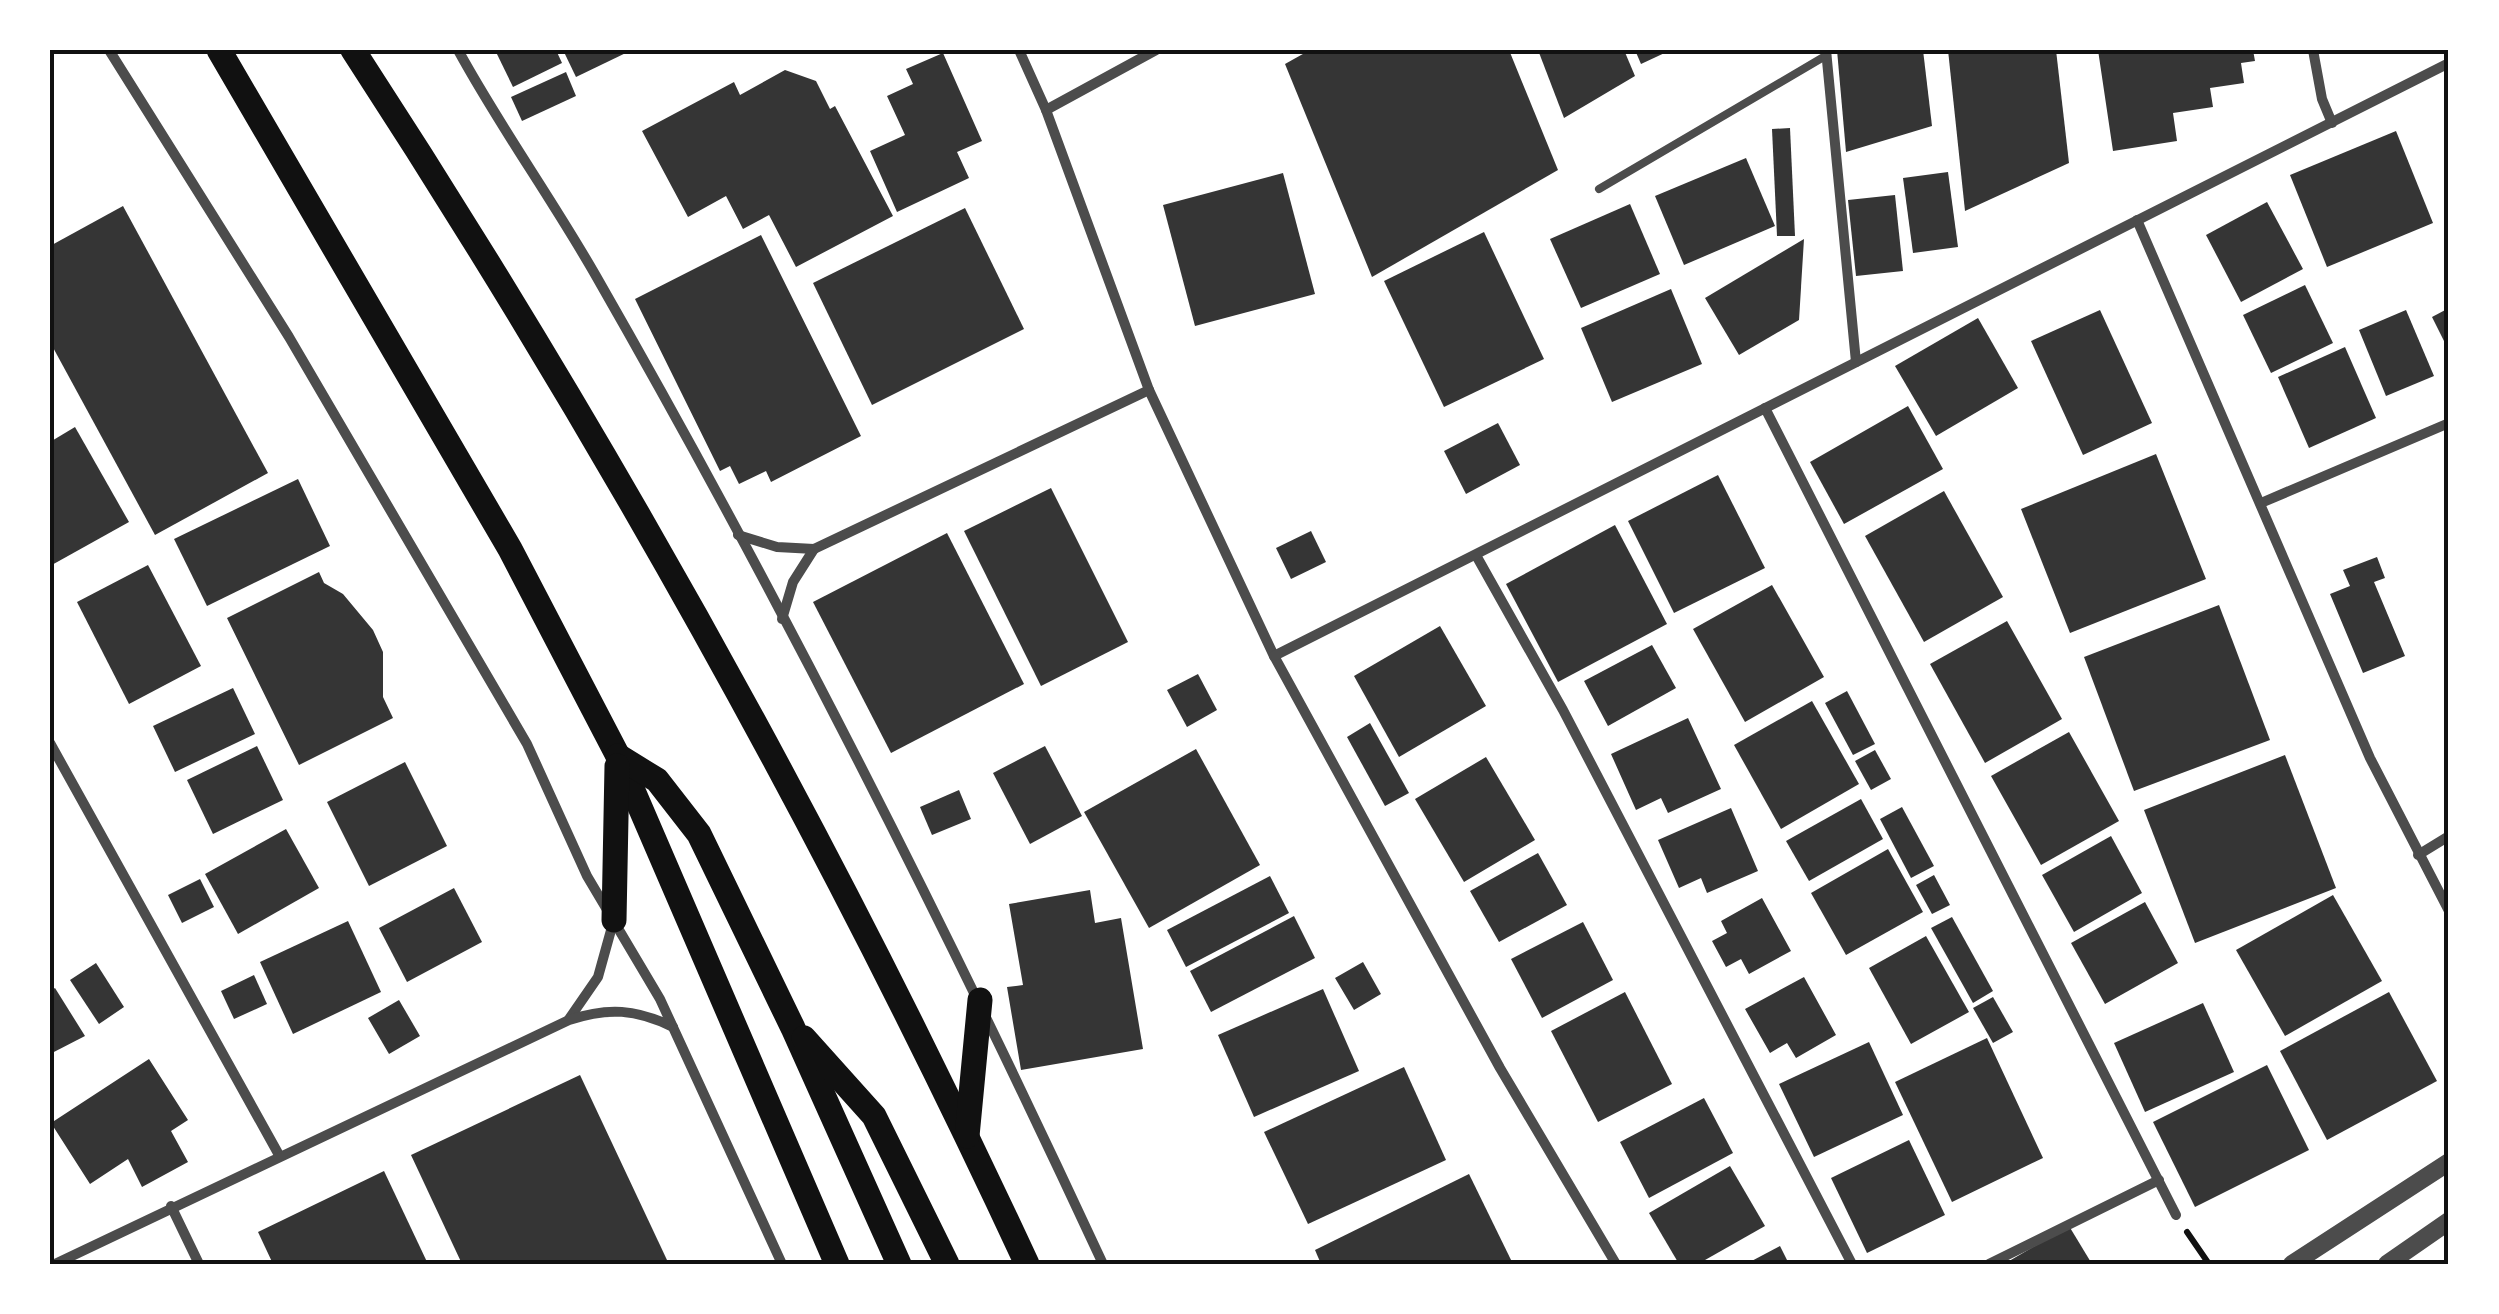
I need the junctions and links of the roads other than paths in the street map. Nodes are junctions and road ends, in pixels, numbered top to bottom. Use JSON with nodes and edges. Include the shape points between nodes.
{"nodes":[{"id":1,"x":110,"y":50,"type":"edge"},
{"id":2,"x":219,"y":50,"type":"edge"},
{"id":3,"x":353,"y":50,"type":"edge"},
{"id":4,"x":458,"y":50,"type":"edge"},
{"id":5,"x":1019,"y":50,"type":"edge"},
{"id":6,"x":1156,"y":50,"type":"edge"},
{"id":7,"x":2313,"y":50,"type":"edge"},
{"id":8,"x":1826,"y":52,"type":"edge"},
{"id":9,"x":2449,"y":63,"type":"edge"},
{"id":10,"x":1046,"y":110,"type":"junction"},
{"id":11,"x":2332,"y":123,"type":"junction"},
{"id":12,"x":1599,"y":188,"type":"dead end"},
{"id":13,"x":2137,"y":220,"type":"junction"},
{"id":14,"x":1856,"y":362,"type":"junction"},
{"id":15,"x":1149,"y":390,"type":"junction"},
{"id":16,"x":1764,"y":408,"type":"junction"},
{"id":17,"x":2449,"y":422,"type":"edge"},
{"id":18,"x":2261,"y":503,"type":"junction"},
{"id":19,"x":738,"y":535,"type":"junction"},
{"id":20,"x":814,"y":549,"type":"junction"},
{"id":21,"x":1477,"y":557,"type":"junction"},
{"id":22,"x":782,"y":619,"type":"junction"},
{"id":23,"x":1274,"y":656,"type":"junction"},
{"id":24,"x":50,"y":742,"type":"edge"},
{"id":25,"x":618,"y":756,"type":"junction"},
{"id":26,"x":2449,"y":836,"type":"edge"},
{"id":27,"x":2418,"y":855,"type":"junction"},
{"id":28,"x":2449,"y":911,"type":"edge"},
{"id":29,"x":614,"y":920,"type":"junction"},
{"id":30,"x":980,"y":1000,"type":"junction"},
{"id":31,"x":569,"y":1020,"type":"junction"},
{"id":32,"x":673,"y":1027,"type":"junction"},
{"id":33,"x":793,"y":1028,"type":"junction"},
{"id":34,"x":967,"y":1136,"type":"junction"},
{"id":35,"x":279,"y":1155,"type":"junction"},
{"id":36,"x":2449,"y":1162,"type":"edge"},
{"id":37,"x":2159,"y":1180,"type":"junction"},
{"id":38,"x":171,"y":1206,"type":"junction"},
{"id":39,"x":2176,"y":1215,"type":"road end"},
{"id":40,"x":2449,"y":1221,"type":"edge"},
{"id":41,"x":56,"y":1264,"type":"edge"},
{"id":42,"x":200,"y":1264,"type":"edge"},
{"id":43,"x":782,"y":1264,"type":"edge"},
{"id":44,"x":837,"y":1264,"type":"edge"},
{"id":45,"x":899,"y":1264,"type":"edge"},
{"id":46,"x":947,"y":1264,"type":"edge"},
{"id":47,"x":1027,"y":1264,"type":"edge"},
{"id":48,"x":1103,"y":1264,"type":"edge"},
{"id":49,"x":1616,"y":1264,"type":"edge"},
{"id":50,"x":1852,"y":1264,"type":"edge"},
{"id":51,"x":1988,"y":1264,"type":"edge"},
{"id":52,"x":2292,"y":1264,"type":"edge"},
{"id":53,"x":2387,"y":1264,"type":"edge"}],
"edges":[{"from":1,"to":29,"type":"street","via":[[289,337],[517,727]]},
{"from":2,"to":25,"type":"main road","via":[[510,550]]},
{"from":3,"to":34,"type":"main road","via":[[456,208],[623,490],[819,843]]},
{"from":4,"to":19,"type":"street","via":[[595,273]]},
{"from":5,"to":10,"type":"street"},
{"from":6,"to":10,"type":"street"},
{"from":7,"to":11,"type":"street"},
{"from":8,"to":12,"type":"lane"},
{"from":8,"to":14,"type":"street"},
{"from":9,"to":11,"type":"street"},
{"from":10,"to":15,"type":"street"},
{"from":11,"to":13,"type":"street"},
{"from":13,"to":14,"type":"street"},
{"from":13,"to":18,"type":"street"},
{"from":14,"to":16,"type":"street"},
{"from":15,"to":20,"type":"street"},
{"from":15,"to":23,"type":"street"},
{"from":16,"to":21,"type":"street"},
{"from":16,"to":37,"type":"street"},
{"from":17,"to":18,"type":"street"},
{"from":18,"to":27,"type":"street"},
{"from":19,"to":20,"type":"street"},
{"from":19,"to":22,"type":"street"},
{"from":20,"to":22,"type":"street","via":[[793,582]]},
{"from":21,"to":23,"type":"street"},
{"from":21,"to":50,"type":"street","via":[[1564,710]]},
{"from":22,"to":30,"type":"street"},
{"from":23,"to":49,"type":"street","via":[[1500,1068]]},
{"from":24,"to":35,"type":"street"},
{"from":25,"to":29,"type":"main road"},
{"from":25,"to":33,"type":"main road","via":[[656,780],[688,814]]},
{"from":25,"to":44,"type":"main road"},
{"from":26,"to":27,"type":"street"},
{"from":27,"to":28,"type":"street"},
{"from":29,"to":31,"type":"street","via":[[598,977]]},
{"from":29,"to":32,"type":"street"},
{"from":30,"to":34,"type":"main road"},
{"from":30,"to":48,"type":"street"},
{"from":31,"to":32,"type":"street","via":[[622,1009]]},
{"from":31,"to":35,"type":"street"},
{"from":32,"to":43,"type":"street"},
{"from":33,"to":45,"type":"main road"},
{"from":33,"to":46,"type":"main road","via":[[874,1116]]},
{"from":34,"to":47,"type":"main road"},
{"from":35,"to":38,"type":"street"},
{"from":36,"to":52,"type":"street"},
{"from":37,"to":39,"type":"street"},
{"from":37,"to":51,"type":"street"},
{"from":38,"to":41,"type":"street"},
{"from":38,"to":42,"type":"street"},
{"from":40,"to":53,"type":"street"}]}
